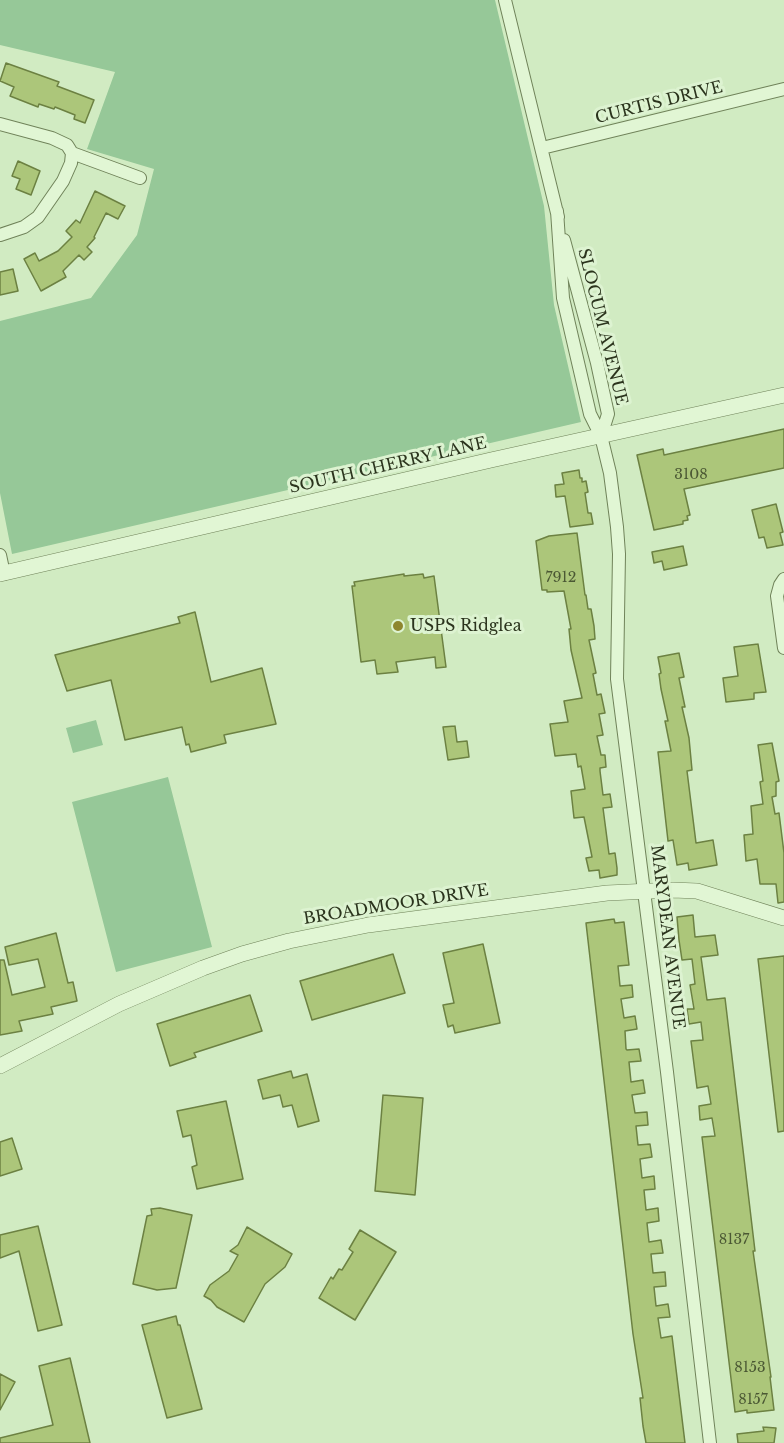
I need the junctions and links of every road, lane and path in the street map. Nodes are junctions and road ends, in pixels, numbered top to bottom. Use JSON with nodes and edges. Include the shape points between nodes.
{"nodes":[{"id":1,"x":506,"y":0,"type":"edge"},
{"id":2,"x":784,"y":89,"type":"edge"},
{"id":3,"x":0,"y":124,"type":"edge"},
{"id":4,"x":542,"y":148,"type":"junction"},
{"id":5,"x":69,"y":149,"type":"junction"},
{"id":6,"x":140,"y":178,"type":"dead end"},
{"id":7,"x":556,"y":211,"type":"junction"},
{"id":8,"x":0,"y":235,"type":"edge"},
{"id":9,"x":784,"y":395,"type":"edge"},
{"id":10,"x":601,"y":436,"type":"junction"},
{"id":11,"x":0,"y":555,"type":"edge"},
{"id":12,"x":2,"y":574,"type":"edge"},
{"id":13,"x":782,"y":582,"type":"edge"},
{"id":14,"x":784,"y":648,"type":"edge"},
{"id":15,"x":645,"y":891,"type":"junction"},
{"id":16,"x":784,"y":918,"type":"edge"},
{"id":17,"x":0,"y":1066,"type":"edge"},
{"id":18,"x":710,"y":1443,"type":"edge"}],
"edges":[{"from":1,"to":4,"type":"street","name":"SLOCUM AVENUE"},
{"from":2,"to":4,"type":"street","name":"CURTIS DRIVE"},
{"from":3,"to":5,"type":"street","via":[[52,138]]},
{"from":4,"to":7,"type":"street","name":"SLOCUM AVENUE"},
{"from":5,"to":6,"type":"street"},
{"from":5,"to":8,"type":"street","via":[[71,163],[63,181],[38,217],[24,227]]},
{"from":7,"to":10,"type":"street","name":"SLOCUM AVENUE","via":[[563,298],[590,414]]},
{"from":7,"to":10,"type":"street","name":"SLOCUM AVENUE","via":[[608,414]]},
{"from":9,"to":10,"type":"street","name":"SOUTH CHERRY LANE"},
{"from":10,"to":12,"type":"street","name":"SOUTH CHERRY LANE"},
{"from":10,"to":15,"type":"street","name":"MARYDEAN AVENUE","via":[[617,527],[617,679]]},
{"from":11,"to":12,"type":"street"},
{"from":13,"to":14,"type":"street","via":[[777,596]]},
{"from":15,"to":16,"type":"street","name":"BROADMOOR DRIVE","via":[[697,891]]},
{"from":15,"to":17,"type":"street","name":"BROADMOOR DRIVE","via":[[368,925],[289,940],[213,964],[119,1004]]},
{"from":15,"to":18,"type":"street","name":"MARYDEAN AVENUE"}]}
